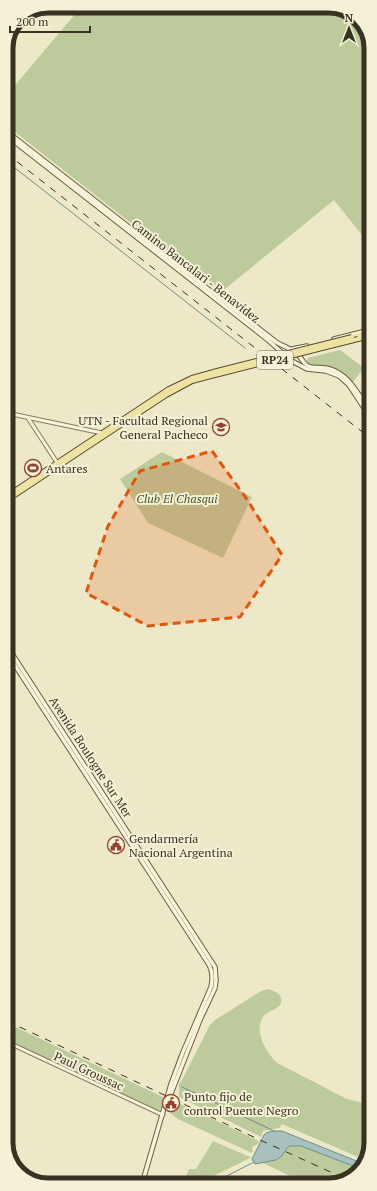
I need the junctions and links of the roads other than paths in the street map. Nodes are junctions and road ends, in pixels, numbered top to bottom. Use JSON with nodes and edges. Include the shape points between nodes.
{"nodes":[{"id":1,"x":13,"y":136,"type":"edge"},
{"id":2,"x":13,"y":140,"type":"edge"},
{"id":3,"x":364,"y":333,"type":"edge"},
{"id":4,"x":364,"y":333,"type":"edge"},
{"id":5,"x":364,"y":338,"type":"edge"},
{"id":6,"x":291,"y":350,"type":"junction"},
{"id":7,"x":285,"y":355,"type":"junction"},
{"id":8,"x":192,"y":380,"type":"junction"},
{"id":9,"x":364,"y":402,"type":"edge"},
{"id":10,"x":364,"y":408,"type":"edge"},
{"id":11,"x":13,"y":416,"type":"edge"},
{"id":12,"x":29,"y":419,"type":"junction"},
{"id":13,"x":102,"y":433,"type":"junction"},
{"id":14,"x":58,"y":464,"type":"junction"},
{"id":15,"x":13,"y":492,"type":"edge"},
{"id":16,"x":13,"y":496,"type":"edge"},
{"id":17,"x":13,"y":655,"type":"edge"},
{"id":18,"x":13,"y":662,"type":"edge"},
{"id":19,"x":13,"y":1045,"type":"edge"},
{"id":20,"x":163,"y":1115,"type":"junction"},
{"id":21,"x":144,"y":1178,"type":"edge"}],
"edges":[{"from":1,"to":6,"type":"main road","name":"Camino Bancalari - Benavídez","via":[[276,342]]},
{"from":2,"to":7,"type":"main road","name":"Camino Bancalari - Benavídez"},
{"from":3,"to":6,"type":"main road"},
{"from":4,"to":8,"type":"main road","number":"RP24","bridge":true,"via":[[217,371]]},
{"from":5,"to":8,"type":"main road","number":"RP24","bridge":true},
{"from":6,"to":7,"type":"main road"},
{"from":6,"to":9,"type":"main road","name":"Camino Bancalari - Benavídez","via":[[307,365],[337,371],[353,385]]},
{"from":7,"to":10,"type":"main road","name":"Camino Bancalari - Benavídez","via":[[308,370],[326,371],[339,376]]},
{"from":8,"to":13,"type":"main road","number":"RP24","via":[[169,389]]},
{"from":8,"to":14,"type":"main road","number":"RP24"},
{"from":11,"to":12,"type":"street"},
{"from":12,"to":13,"type":"street"},
{"from":12,"to":14,"type":"street"},
{"from":13,"to":14,"type":"main road","number":"RP24"},
{"from":14,"to":15,"type":"main road","number":"RP24"},
{"from":14,"to":16,"type":"main road","number":"RP24"},
{"from":17,"to":20,"type":"main road","name":"Avenida Boulogne Sur Mer","via":[[215,967],[215,988]]},
{"from":18,"to":20,"type":"main road","name":"Avenida Boulogne Sur Mer","via":[[210,966],[210,987],[183,1052]]},
{"from":19,"to":20,"type":"street","name":"Paul Groussac"},
{"from":20,"to":21,"type":"main road","name":"Avenida Boulogne Sur Mer"}]}
